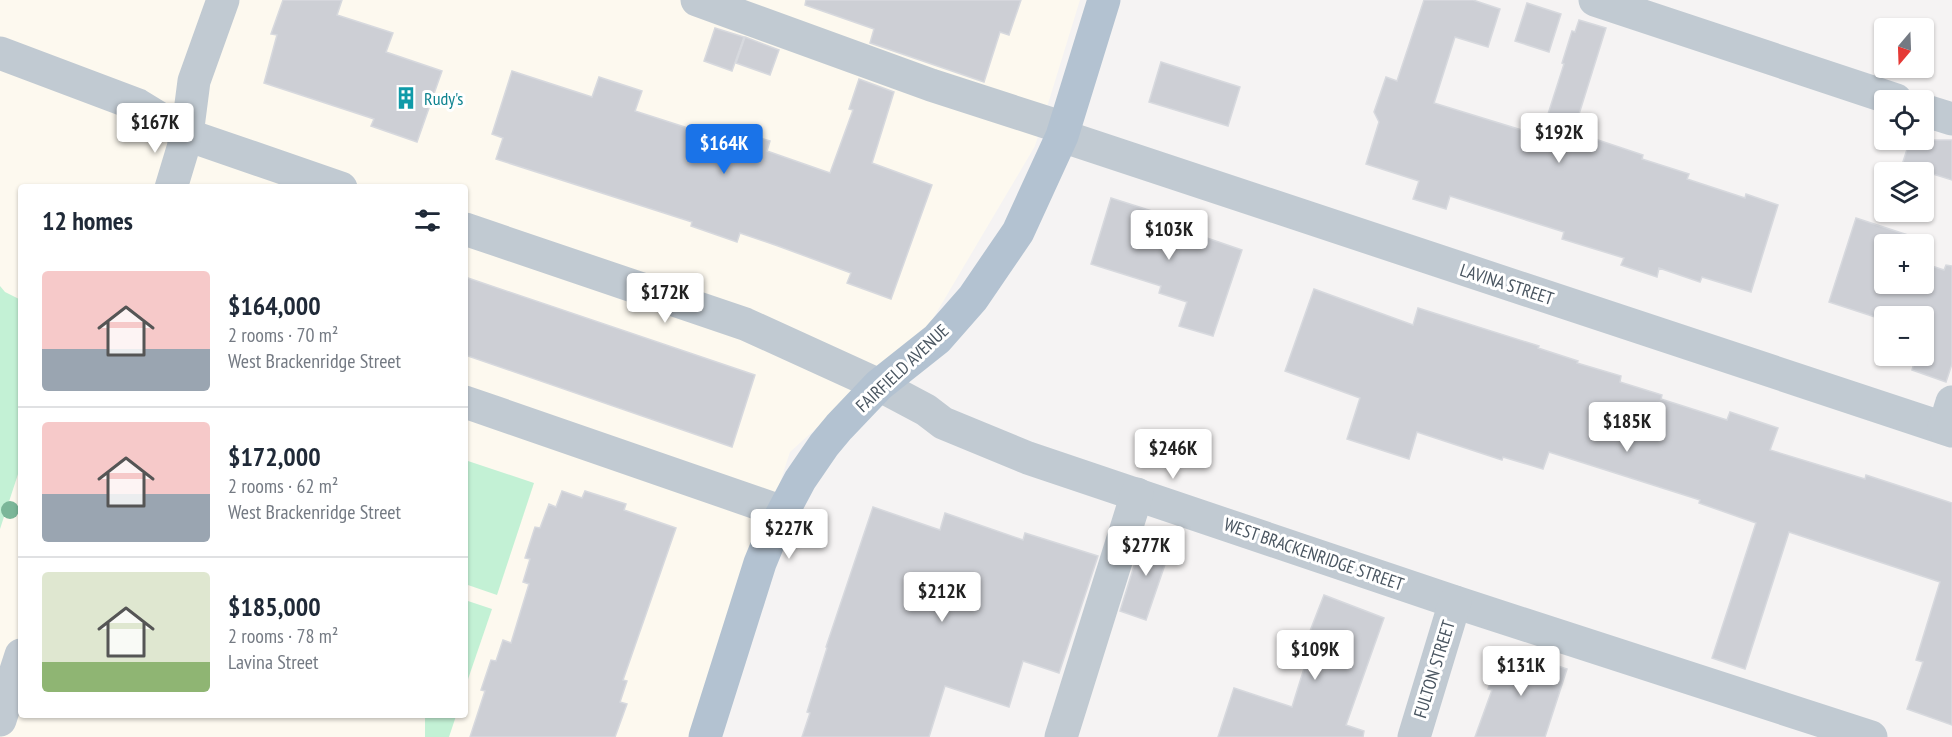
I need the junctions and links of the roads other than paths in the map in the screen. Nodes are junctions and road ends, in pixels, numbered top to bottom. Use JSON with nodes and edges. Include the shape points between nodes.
{"nodes":[{"id":1,"x":223,"y":0,"type":"edge"},
{"id":2,"x":697,"y":0,"type":"edge"},
{"id":3,"x":1104,"y":0,"type":"edge"},
{"id":4,"x":1595,"y":0,"type":"edge"},
{"id":5,"x":0,"y":53,"type":"edge"},
{"id":6,"x":1874,"y":93,"type":"edge"},
{"id":7,"x":1934,"y":113,"type":"edge"},
{"id":8,"x":1952,"y":119,"type":"edge"},
{"id":9,"x":1063,"y":132,"type":"junction"},
{"id":10,"x":187,"y":135,"type":"junction"},
{"id":11,"x":172,"y":184,"type":"edge"},
{"id":12,"x":329,"y":184,"type":"edge"},
{"id":13,"x":468,"y":230,"type":"edge"},
{"id":14,"x":879,"y":385,"type":"junction"},
{"id":15,"x":468,"y":403,"type":"edge"},
{"id":16,"x":1949,"y":420,"type":"edge"},
{"id":17,"x":1137,"y":494,"type":"junction"},
{"id":18,"x":783,"y":512,"type":"junction"},
{"id":19,"x":1455,"y":602,"type":"junction"},
{"id":20,"x":18,"y":664,"type":"edge"},
{"id":21,"x":0,"y":720,"type":"edge"},
{"id":22,"x":1787,"y":724,"type":"edge"},
{"id":23,"x":705,"y":737,"type":"edge"},
{"id":24,"x":1061,"y":737,"type":"edge"},
{"id":25,"x":1414,"y":737,"type":"edge"},
{"id":26,"x":1871,"y":737,"type":"edge"}],
"edges":[{"from":1,"to":10,"type":"street","via":[[194,81]]},
{"from":2,"to":9,"type":"street","name":"LAVINA STREET"},
{"from":3,"to":9,"type":"main road","name":"FAIRFIELD AVENUE"},
{"from":4,"to":6,"type":"street"},
{"from":5,"to":10,"type":"street","via":[[138,105]]},
{"from":7,"to":8,"type":"street"},
{"from":9,"to":14,"type":"main road","name":"FAIRFIELD AVENUE","via":[[1018,232],[973,298],[937,339]]},
{"from":9,"to":16,"type":"street","name":"LAVINA STREET"},
{"from":10,"to":11,"type":"street"},
{"from":10,"to":12,"type":"street"},
{"from":13,"to":14,"type":"street","name":"WEST BRACKENRIDGE STREET","via":[[745,324]]},
{"from":14,"to":17,"type":"street","name":"WEST BRACKENRIDGE STREET","via":[[954,427],[1028,458]]},
{"from":14,"to":18,"type":"main road","name":"FAIRFIELD AVENUE","via":[[824,445]]},
{"from":15,"to":18,"type":"street"},
{"from":17,"to":19,"type":"street","name":"WEST BRACKENRIDGE STREET"},
{"from":17,"to":24,"type":"street"},
{"from":18,"to":23,"type":"main road","name":"FAIRFIELD AVENUE","via":[[760,562]]},
{"from":19,"to":22,"type":"street","name":"WEST BRACKENRIDGE STREET"},
{"from":19,"to":25,"type":"street","name":"FULTON STREET"},
{"from":20,"to":21,"type":"street"},
{"from":22,"to":26,"type":"street","name":"WEST BRACKENRIDGE STREET"}]}
